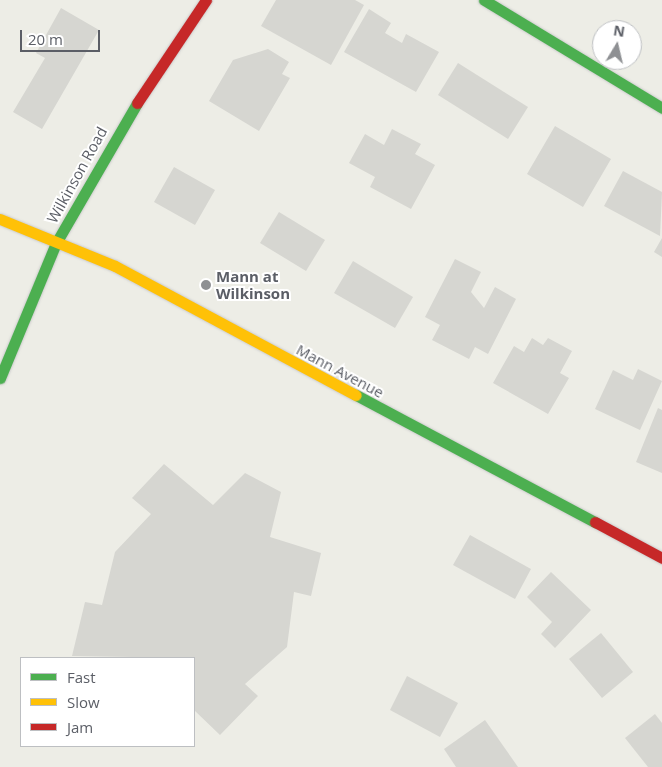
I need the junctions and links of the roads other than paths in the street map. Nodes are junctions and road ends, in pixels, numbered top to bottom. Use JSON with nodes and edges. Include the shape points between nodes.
{"nodes":[{"id":1,"x":206,"y":0,"type":"edge"},
{"id":2,"x":484,"y":0,"type":"edge"},
{"id":3,"x":662,"y":108,"type":"edge"},
{"id":4,"x":0,"y":219,"type":"edge"},
{"id":5,"x":56,"y":243,"type":"junction"},
{"id":6,"x":0,"y":378,"type":"edge"},
{"id":7,"x":662,"y":558,"type":"edge"}],
"edges":[{"from":1,"to":5,"type":"main road","name":"Wilkinson Road","via":[[122,126]]},
{"from":2,"to":3,"type":"main road"},
{"from":4,"to":5,"type":"main road","name":"Mann Avenue"},
{"from":5,"to":6,"type":"main road","name":"Wilkinson Road"},
{"from":5,"to":7,"type":"main road","name":"Mann Avenue","via":[[114,266]]}]}
